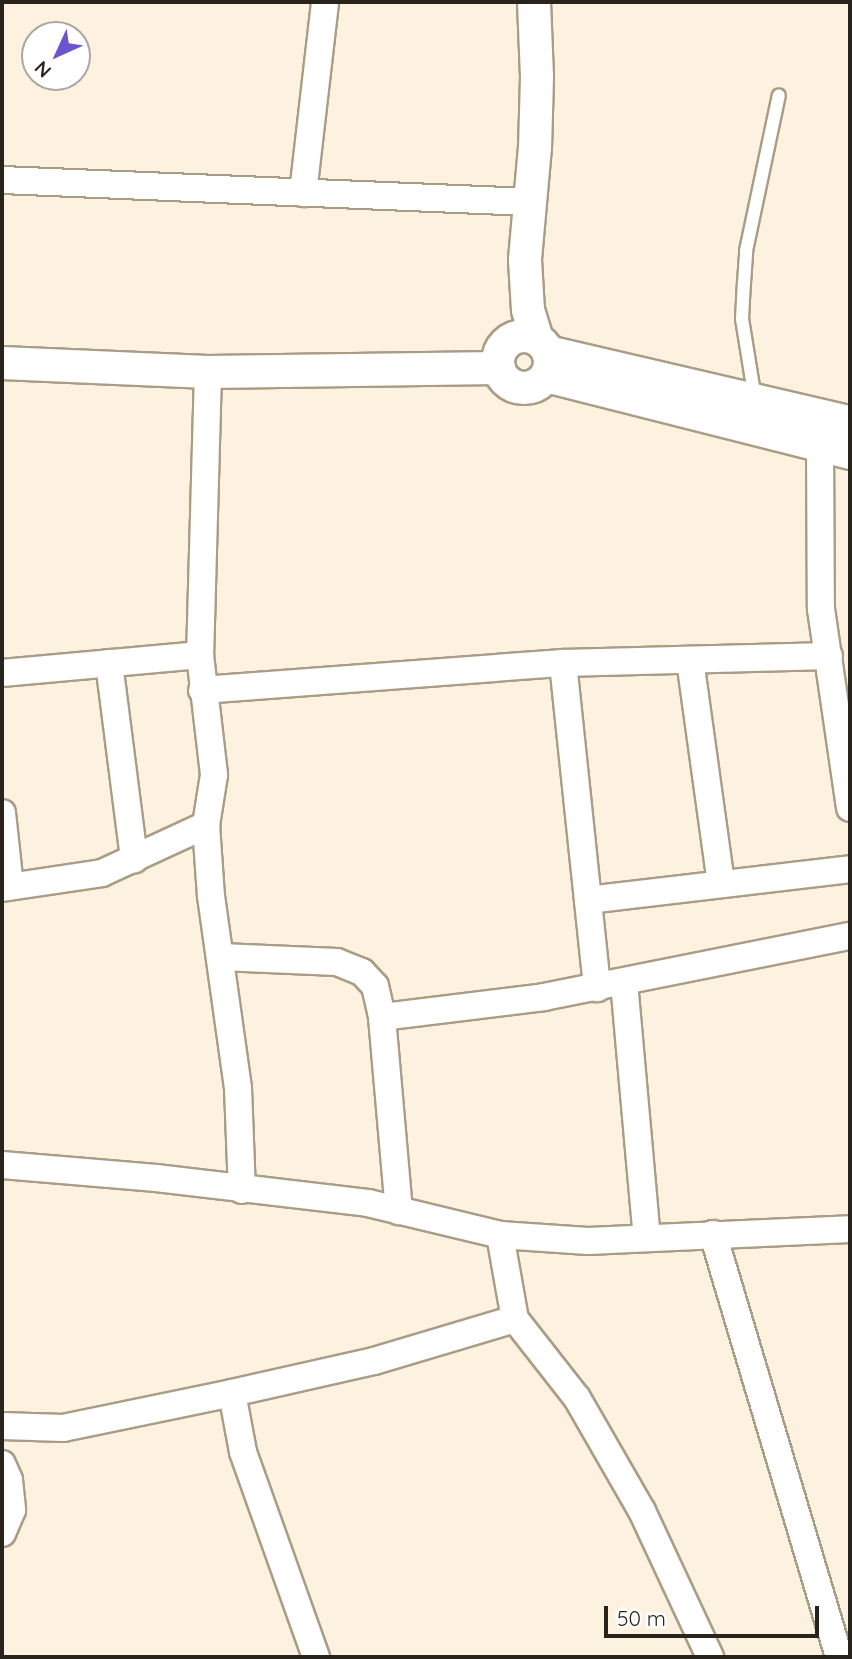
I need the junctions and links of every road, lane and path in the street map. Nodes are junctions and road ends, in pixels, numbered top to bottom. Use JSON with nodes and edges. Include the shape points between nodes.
{"nodes":[{"id":1,"x":325,"y":2,"type":"edge"},
{"id":2,"x":534,"y":2,"type":"edge"},
{"id":3,"x":779,"y":95,"type":"dead end"},
{"id":4,"x":2,"y":180,"type":"edge"},
{"id":5,"x":303,"y":193,"type":"junction"},
{"id":6,"x":530,"y":202,"type":"junction"},
{"id":7,"x":544,"y":356,"type":"junction"},
{"id":8,"x":2,"y":363,"type":"edge"},
{"id":9,"x":499,"y":368,"type":"junction"},
{"id":10,"x":208,"y":372,"type":"junction"},
{"id":11,"x":755,"y":400,"type":"junction"},
{"id":12,"x":850,"y":422,"type":"edge"},
{"id":13,"x":820,"y":443,"type":"junction"},
{"id":14,"x":850,"y":453,"type":"edge"},
{"id":15,"x":200,"y":655,"type":"junction"},
{"id":16,"x":829,"y":656,"type":"junction"},
{"id":17,"x":690,"y":660,"type":"junction"},
{"id":18,"x":109,"y":663,"type":"junction"},
{"id":19,"x":563,"y":663,"type":"junction"},
{"id":20,"x":2,"y":673,"type":"edge"},
{"id":21,"x":202,"y":690,"type":"junction"},
{"id":22,"x":845,"y":734,"type":"edge"},
{"id":23,"x":850,"y":808,"type":"edge"},
{"id":24,"x":2,"y":813,"type":"edge"},
{"id":25,"x":206,"y":825,"type":"junction"},
{"id":26,"x":134,"y":859,"type":"junction"},
{"id":27,"x":850,"y":869,"type":"edge"},
{"id":28,"x":721,"y":884,"type":"junction"},
{"id":29,"x":6,"y":887,"type":"edge"},
{"id":30,"x":588,"y":900,"type":"junction"},
{"id":31,"x":850,"y":936,"type":"edge"},
{"id":32,"x":221,"y":957,"type":"junction"},
{"id":33,"x":624,"y":982,"type":"junction"},
{"id":34,"x":597,"y":988,"type":"junction"},
{"id":35,"x":382,"y":1017,"type":"junction"},
{"id":36,"x":2,"y":1165,"type":"edge"},
{"id":37,"x":242,"y":1190,"type":"junction"},
{"id":38,"x":399,"y":1211,"type":"junction"},
{"id":39,"x":850,"y":1229,"type":"edge"},
{"id":40,"x":713,"y":1234,"type":"junction"},
{"id":41,"x":500,"y":1235,"type":"junction"},
{"id":42,"x":647,"y":1238,"type":"junction"},
{"id":43,"x":515,"y":1319,"type":"junction"},
{"id":44,"x":232,"y":1393,"type":"junction"},
{"id":45,"x":2,"y":1426,"type":"edge"},
{"id":46,"x":2,"y":1464,"type":"edge"},
{"id":47,"x":2,"y":1533,"type":"edge"},
{"id":48,"x":316,"y":1657,"type":"edge"},
{"id":49,"x":710,"y":1657,"type":"edge"},
{"id":50,"x":839,"y":1657,"type":"edge"}],
"edges":[{"from":1,"to":5,"type":"street"},
{"from":2,"to":6,"type":"street","via":[[537,77]]},
{"from":3,"to":11,"type":"lane","via":[[746,251],[742,319]]},
{"from":4,"to":5,"type":"street"},
{"from":5,"to":6,"type":"street"},
{"from":6,"to":7,"type":"street","via":[[526,291]]},
{"from":7,"to":9,"type":"street","via":[[521,337],[506,344]]},
{"from":7,"to":9,"type":"street","via":[[532,387],[515,386]]},
{"from":7,"to":11,"type":"street"},
{"from":7,"to":13,"type":"street","via":[[763,433]]},
{"from":8,"to":10,"type":"street"},
{"from":9,"to":10,"type":"street"},
{"from":10,"to":15,"type":"street"},
{"from":11,"to":12,"type":"street"},
{"from":13,"to":14,"type":"street"},
{"from":13,"to":16,"type":"street","via":[[821,609]]},
{"from":15,"to":18,"type":"street"},
{"from":15,"to":21,"type":"street"},
{"from":16,"to":17,"type":"street"},
{"from":16,"to":22,"type":"street"},
{"from":17,"to":19,"type":"street"},
{"from":17,"to":28,"type":"street"},
{"from":18,"to":20,"type":"street"},
{"from":18,"to":26,"type":"street"},
{"from":19,"to":21,"type":"street"},
{"from":19,"to":30,"type":"street"},
{"from":21,"to":25,"type":"street","via":[[214,775]]},
{"from":22,"to":23,"type":"street"},
{"from":24,"to":29,"type":"street"},
{"from":25,"to":26,"type":"street"},
{"from":25,"to":32,"type":"street"},
{"from":26,"to":29,"type":"street","via":[[102,873]]},
{"from":27,"to":28,"type":"street"},
{"from":28,"to":30,"type":"street"},
{"from":30,"to":34,"type":"street"},
{"from":31,"to":33,"type":"street"},
{"from":32,"to":35,"type":"street","via":[[337,962],[362,972],[375,986]]},
{"from":32,"to":37,"type":"street","via":[[238,1088]]},
{"from":33,"to":34,"type":"street"},
{"from":33,"to":42,"type":"street"},
{"from":34,"to":35,"type":"street"},
{"from":35,"to":38,"type":"street"},
{"from":36,"to":37,"type":"street"},
{"from":37,"to":38,"type":"street","via":[[368,1203]]},
{"from":38,"to":41,"type":"street"},
{"from":39,"to":40,"type":"street"},
{"from":40,"to":42,"type":"street"},
{"from":40,"to":50,"type":"street"},
{"from":41,"to":42,"type":"street","via":[[589,1241]]},
{"from":41,"to":43,"type":"street"},
{"from":43,"to":44,"type":"street","via":[[374,1362]]},
{"from":43,"to":49,"type":"street","via":[[577,1398],[642,1511]]},
{"from":44,"to":45,"type":"street","via":[[63,1428]]},
{"from":44,"to":48,"type":"street","via":[[247,1462]]},
{"from":46,"to":47,"type":"street","via":[[12,1510]]}]}
